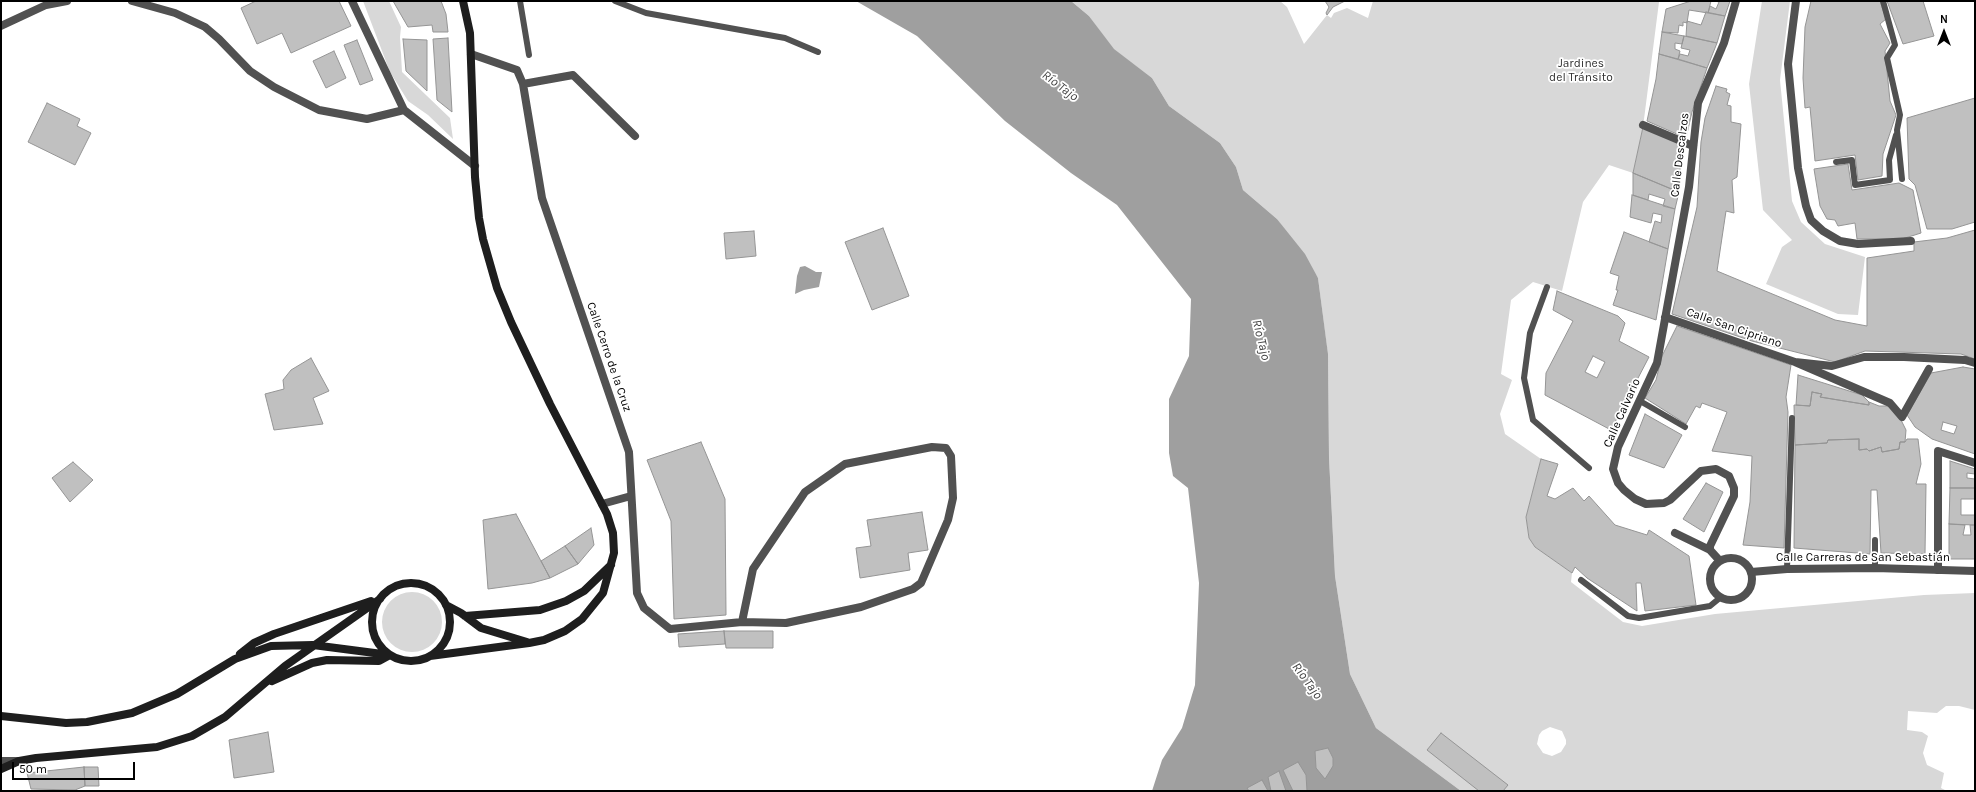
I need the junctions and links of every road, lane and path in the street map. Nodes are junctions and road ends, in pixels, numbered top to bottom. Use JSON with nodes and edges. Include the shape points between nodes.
{"nodes":[{"id":1,"x":67,"y":1,"type":"edge"},
{"id":2,"x":132,"y":1,"type":"edge"},
{"id":3,"x":352,"y":1,"type":"edge"},
{"id":4,"x":463,"y":1,"type":"edge"},
{"id":5,"x":520,"y":1,"type":"edge"},
{"id":6,"x":615,"y":1,"type":"edge"},
{"id":7,"x":1736,"y":1,"type":"edge"},
{"id":8,"x":1796,"y":1,"type":"edge"},
{"id":9,"x":1884,"y":1,"type":"edge"},
{"id":10,"x":1,"y":26,"type":"edge"},
{"id":11,"x":818,"y":52,"type":"dead end"},
{"id":12,"x":471,"y":54,"type":"junction"},
{"id":13,"x":529,"y":55,"type":"dead end"},
{"id":14,"x":523,"y":84,"type":"junction"},
{"id":15,"x":404,"y":110,"type":"junction"},
{"id":16,"x":1643,"y":125,"type":"dead end"},
{"id":17,"x":1897,"y":130,"type":"junction"},
{"id":18,"x":635,"y":136,"type":"dead end"},
{"id":19,"x":1693,"y":146,"type":"junction"},
{"id":20,"x":1836,"y":162,"type":"dead end"},
{"id":21,"x":474,"y":166,"type":"junction"},
{"id":22,"x":1902,"y":179,"type":"dead end"},
{"id":23,"x":1911,"y":241,"type":"dead end"},
{"id":24,"x":1547,"y":287,"type":"dead end"},
{"id":25,"x":1665,"y":317,"type":"junction"},
{"id":26,"x":1795,"y":362,"type":"junction"},
{"id":27,"x":1975,"y":363,"type":"edge"},
{"id":28,"x":1929,"y":369,"type":"dead end"},
{"id":29,"x":1640,"y":401,"type":"junction"},
{"id":30,"x":1792,"y":418,"type":"dead end"},
{"id":31,"x":1685,"y":427,"type":"dead end"},
{"id":32,"x":1975,"y":463,"type":"edge"},
{"id":33,"x":1589,"y":468,"type":"dead end"},
{"id":34,"x":631,"y":496,"type":"junction"},
{"id":35,"x":602,"y":504,"type":"junction"},
{"id":36,"x":1675,"y":534,"type":"dead end"},
{"id":37,"x":1875,"y":540,"type":"dead end"},
{"id":38,"x":1710,"y":550,"type":"junction"},
{"id":39,"x":1720,"y":561,"type":"junction"},
{"id":40,"x":612,"y":564,"type":"junction"},
{"id":41,"x":1876,"y":568,"type":"junction"},
{"id":42,"x":1787,"y":569,"type":"junction"},
{"id":43,"x":1938,"y":570,"type":"junction"},
{"id":44,"x":1975,"y":571,"type":"edge"},
{"id":45,"x":1751,"y":572,"type":"junction"},
{"id":46,"x":1582,"y":580,"type":"dead end"},
{"id":47,"x":1721,"y":597,"type":"junction"},
{"id":48,"x":380,"y":599,"type":"junction"},
{"id":49,"x":446,"y":605,"type":"junction"},
{"id":50,"x":465,"y":616,"type":"junction"},
{"id":51,"x":742,"y":622,"type":"junction"},
{"id":52,"x":530,"y":643,"type":"junction"},
{"id":53,"x":313,"y":645,"type":"junction"},
{"id":54,"x":390,"y":655,"type":"junction"},
{"id":55,"x":430,"y":656,"type":"junction"},
{"id":56,"x":235,"y":659,"type":"junction"},
{"id":57,"x":262,"y":686,"type":"junction"},
{"id":58,"x":1,"y":716,"type":"edge"},
{"id":59,"x":1,"y":761,"type":"edge"},
{"id":60,"x":19,"y":761,"type":"junction"},
{"id":61,"x":1,"y":769,"type":"edge"}],
"edges":[{"from":1,"to":10,"type":"street","via":[[46,5]]},
{"from":2,"to":15,"type":"street","via":[[175,13],[204,27],[220,39],[250,71],[274,87],[319,110],[367,120]]},
{"from":3,"to":15,"type":"street"},
{"from":4,"to":12,"type":"main road","via":[[470,33]]},
{"from":5,"to":13,"type":"lane"},
{"from":6,"to":11,"type":"lane","via":[[646,13],[785,38]]},
{"from":7,"to":19,"type":"street","name":"Calle Descalzos","via":[[1724,43],[1698,103]]},
{"from":8,"to":23,"type":"street","via":[[1788,64],[1798,168],[1811,220],[1823,231],[1840,240],[1858,244]]},
{"from":9,"to":17,"type":"lane","via":[[1895,45],[1887,58],[1900,115]]},
{"from":12,"to":14,"type":"street","name":"Calle Cerro de la Cruz","via":[[517,70]]},
{"from":12,"to":21,"type":"main road"},
{"from":14,"to":18,"type":"street","via":[[573,75]]},
{"from":14,"to":34,"type":"street","name":"Calle Cerro de la Cruz","via":[[542,198],[629,452]]},
{"from":15,"to":21,"type":"street"},
{"from":16,"to":19,"type":"street"},
{"from":17,"to":20,"type":"lane","via":[[1889,160],[1890,180],[1855,184],[1852,160]]},
{"from":17,"to":22,"type":"lane"},
{"from":19,"to":25,"type":"street","name":"Calle Descalzos","via":[[1689,187]]},
{"from":21,"to":35,"type":"main road","via":[[482,232],[503,306]]},
{"from":24,"to":33,"type":"lane","via":[[1530,333],[1524,378],[1533,420]]},
{"from":25,"to":26,"type":"street","name":"Calle San Cipriano"},
{"from":25,"to":29,"type":"street","name":"Calle Calvario","via":[[1657,363]]},
{"from":26,"to":27,"type":"street","via":[[1832,366],[1864,358],[1904,357],[1965,360]]},
{"from":26,"to":28,"type":"street","via":[[1890,403],[1902,417]]},
{"from":29,"to":31,"type":"lane"},
{"from":29,"to":38,"type":"street","name":"Calle Calvario","via":[[1614,459],[1613,469],[1618,483],[1635,499],[1646,504],[1659,504],[1670,500],[1701,471],[1716,469],[1729,476],[1734,496]]},
{"from":30,"to":42,"type":"lane"},
{"from":32,"to":43,"type":"street","via":[[1938,451]]},
{"from":34,"to":35,"type":"street"},
{"from":34,"to":51,"type":"street","name":"Calle Cerro de la Cruz","via":[[637,593],[644,608],[670,629]]},
{"from":35,"to":40,"type":"main road","via":[[613,534]]},
{"from":36,"to":38,"type":"street"},
{"from":37,"to":41,"type":"lane"},
{"from":38,"to":39,"type":"street"},
{"from":39,"to":45,"type":"street","via":[[1726,558],[1738,559]]},
{"from":39,"to":47,"type":"street","via":[[1710,576],[1712,588]]},
{"from":40,"to":50,"type":"main road","via":[[584,591],[566,601],[540,610]]},
{"from":40,"to":52,"type":"main road","via":[[603,593],[582,619],[555,636]]},
{"from":41,"to":42,"type":"street","name":"Calle Carreras de San Sebastián"},
{"from":41,"to":43,"type":"street","name":"Calle Carreras de San Sebastián"},
{"from":42,"to":45,"type":"street","name":"Calle Carreras de San Sebastián"},
{"from":43,"to":44,"type":"street","name":"Calle Carreras de San Sebastián"},
{"from":45,"to":47,"type":"street","via":[[1751,586],[1742,597],[1728,600]]},
{"from":46,"to":47,"type":"lane","via":[[1628,616],[1639,618],[1710,606]]},
{"from":48,"to":49,"type":"main road","via":[[387,591],[397,586],[420,584],[439,596]]},
{"from":48,"to":53,"type":"main road"},
{"from":48,"to":54,"type":"main road","via":[[373,610],[372,623],[380,647]]},
{"from":48,"to":56,"type":"main road","via":[[274,634],[254,643]]},
{"from":49,"to":50,"type":"main road"},
{"from":49,"to":55,"type":"main road","via":[[450,616],[448,634],[439,649]]},
{"from":50,"to":52,"type":"main road","via":[[481,628]]},
{"from":51,"to":51,"type":"street","via":[[753,569],[805,492],[845,464],[932,447],[946,448],[951,456],[953,498],[944,532],[921,584],[854,609],[786,623]]},
{"from":52,"to":55,"type":"main road"},
{"from":53,"to":54,"type":"main road"},
{"from":53,"to":56,"type":"main road","via":[[271,646]]},
{"from":53,"to":57,"type":"main road"},
{"from":54,"to":55,"type":"main road","via":[[410,661]]},
{"from":54,"to":57,"type":"main road","via":[[379,661],[327,660],[312,663]]},
{"from":56,"to":58,"type":"main road","via":[[177,694],[154,705],[125,714],[87,722],[66,723]]},
{"from":57,"to":60,"type":"main road","via":[[225,717],[198,733],[176,741],[137,750]]},
{"from":59,"to":60,"type":"street"},
{"from":60,"to":61,"type":"main road"}]}
